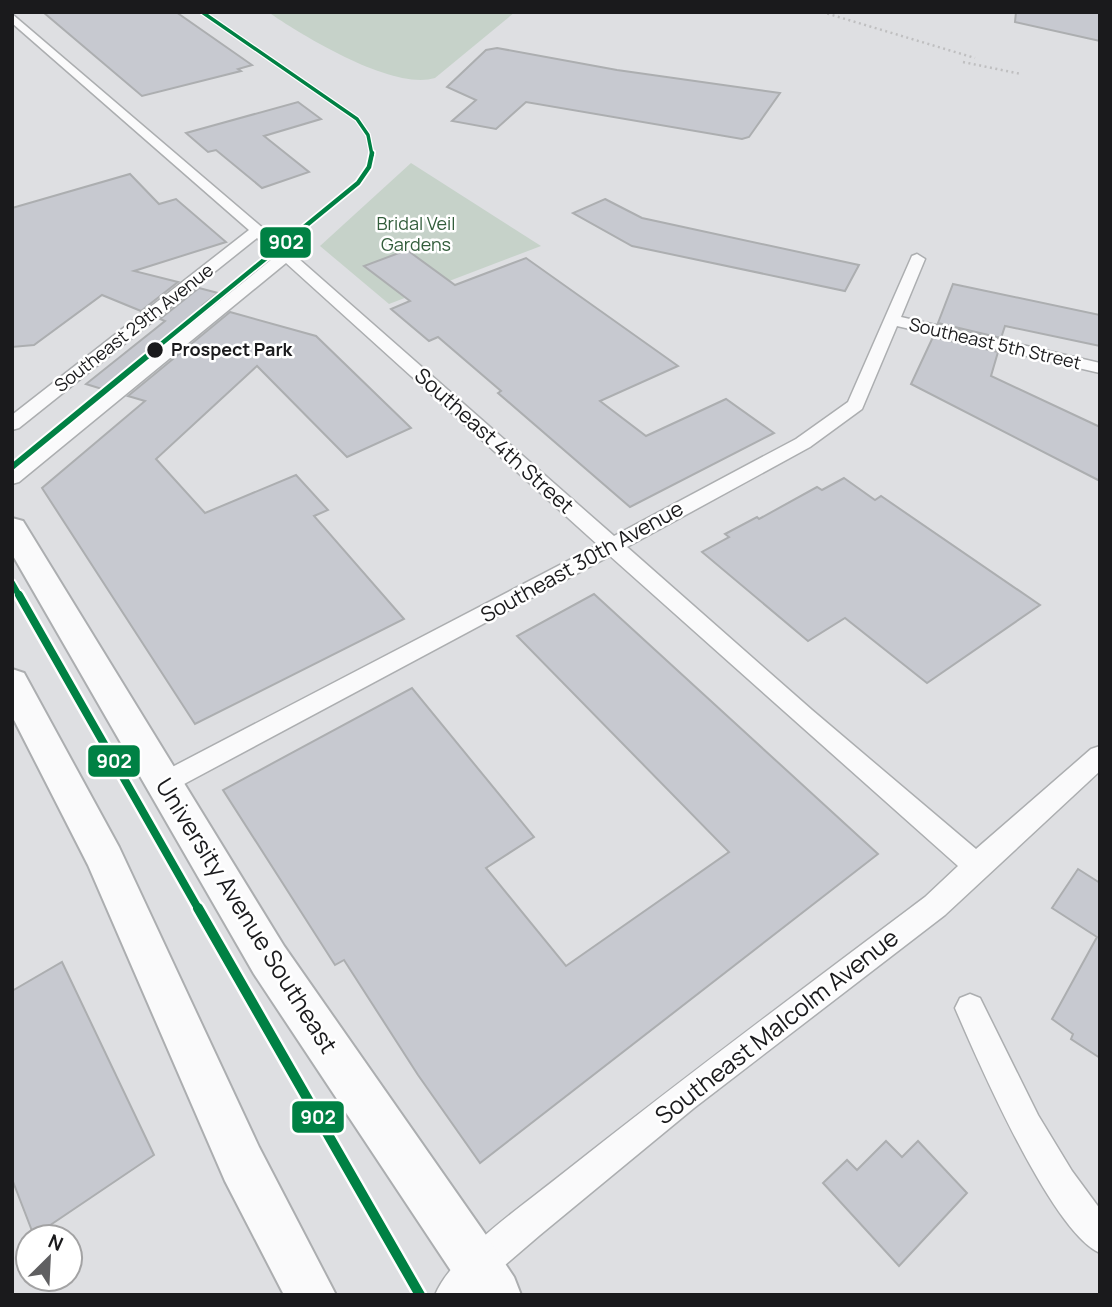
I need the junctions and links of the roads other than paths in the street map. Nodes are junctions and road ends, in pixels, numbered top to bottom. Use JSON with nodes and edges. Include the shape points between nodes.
{"nodes":[{"id":1,"x":12,"y":17,"type":"edge"},
{"id":2,"x":257,"y":231,"type":"junction"},
{"id":3,"x":286,"y":256,"type":"junction"},
{"id":4,"x":917,"y":259,"type":"dead end"},
{"id":5,"x":891,"y":320,"type":"junction"},
{"id":6,"x":1100,"y":368,"type":"edge"},
{"id":7,"x":12,"y":424,"type":"edge"},
{"id":8,"x":12,"y":478,"type":"edge"},
{"id":9,"x":12,"y":528,"type":"edge"},
{"id":10,"x":612,"y":545,"type":"junction"},
{"id":11,"x":12,"y":682,"type":"edge"},
{"id":12,"x":1100,"y":756,"type":"edge"},
{"id":13,"x":162,"y":784,"type":"junction"},
{"id":14,"x":976,"y":866,"type":"junction"},
{"id":15,"x":970,"y":1008,"type":"dead end"},
{"id":16,"x":1100,"y":1236,"type":"edge"},
{"id":17,"x":475,"y":1285,"type":"edge"},
{"id":18,"x":311,"y":1295,"type":"edge"}],
"edges":[{"from":1,"to":2,"type":"street","name":"Southeast 4th Street","via":[[28,36]]},
{"from":2,"to":3,"type":"street","name":"Southeast 4th Street"},
{"from":2,"to":7,"type":"street","name":"Southeast 29th Avenue"},
{"from":3,"to":8,"type":"street","name":"Southeast 29th Avenue"},
{"from":3,"to":10,"type":"street","name":"Southeast 4th Street"},
{"from":4,"to":5,"type":"street","name":"Southeast 30th Avenue"},
{"from":5,"to":6,"type":"street","name":"Southeast 5th Street"},
{"from":5,"to":10,"type":"street","name":"Southeast 30th Avenue","via":[[856,405],[803,443]]},
{"from":9,"to":13,"type":"main road","name":"University Avenue Southeast"},
{"from":10,"to":13,"type":"street","name":"Southeast 30th Avenue"},
{"from":10,"to":14,"type":"street","name":"Southeast 4th Street"},
{"from":11,"to":18,"type":"main road","via":[[105,859],[242,1164]]},
{"from":12,"to":14,"type":"street","name":"Southeast Malcolm Avenue"},
{"from":13,"to":17,"type":"main road","name":"University Avenue Southeast","via":[[303,1012],[437,1202]]},
{"from":14,"to":17,"type":"street","name":"Southeast Malcolm Avenue","via":[[935,906],[683,1097],[528,1223]]},
{"from":15,"to":16,"type":"street","via":[[1020,1119],[1080,1213]]}]}
